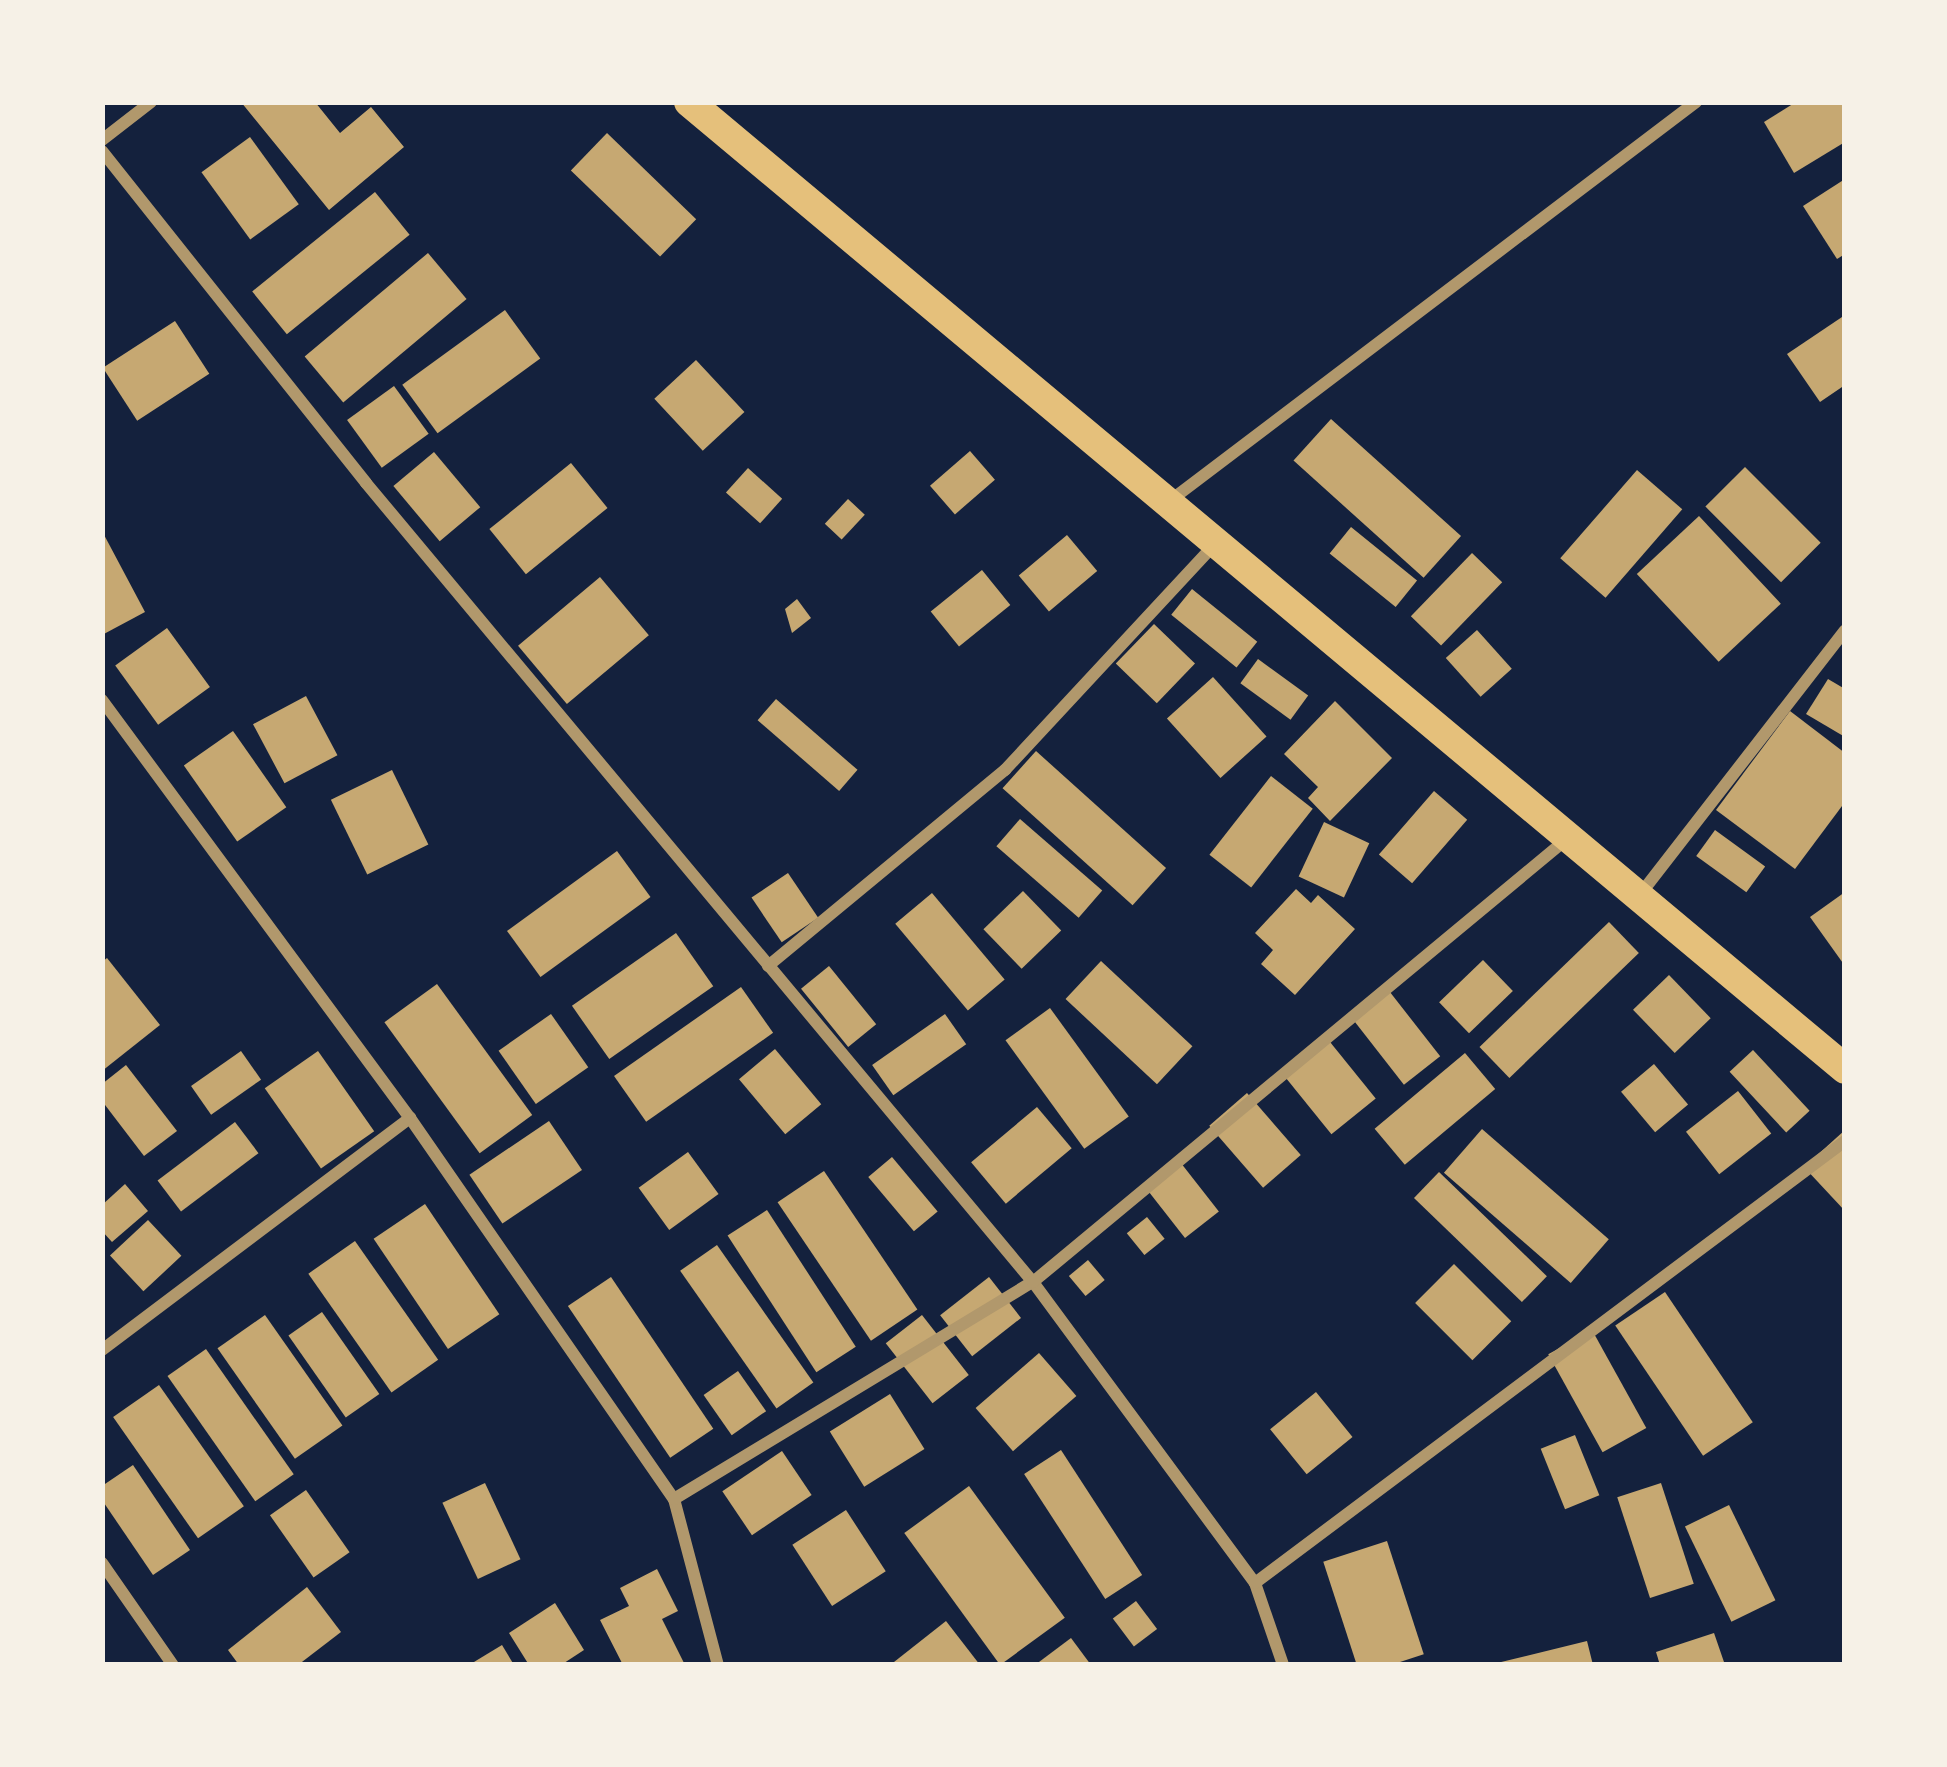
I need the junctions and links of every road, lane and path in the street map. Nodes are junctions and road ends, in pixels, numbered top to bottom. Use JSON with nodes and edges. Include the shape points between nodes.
{"nodes":[{"id":1,"x":151,"y":102,"type":"edge"},
{"id":2,"x":689,"y":102,"type":"edge"},
{"id":3,"x":1696,"y":102,"type":"edge"},
{"id":4,"x":102,"y":140,"type":"edge"},
{"id":5,"x":102,"y":151,"type":"edge"},
{"id":6,"x":1167,"y":502,"type":"junction"},
{"id":7,"x":1216,"y":542,"type":"junction"},
{"id":8,"x":1845,"y":630,"type":"edge"},
{"id":9,"x":102,"y":700,"type":"edge"},
{"id":10,"x":1572,"y":835,"type":"junction"},
{"id":11,"x":1642,"y":892,"type":"junction"},
{"id":12,"x":768,"y":966,"type":"junction"},
{"id":13,"x":1845,"y":1069,"type":"edge"},
{"id":14,"x":410,"y":1118,"type":"junction"},
{"id":15,"x":1845,"y":1141,"type":"edge"},
{"id":16,"x":1033,"y":1282,"type":"junction"},
{"id":17,"x":102,"y":1350,"type":"edge"},
{"id":18,"x":674,"y":1499,"type":"junction"},
{"id":19,"x":102,"y":1563,"type":"edge"},
{"id":20,"x":1256,"y":1583,"type":"junction"},
{"id":21,"x":173,"y":1665,"type":"edge"},
{"id":22,"x":718,"y":1665,"type":"edge"},
{"id":23,"x":1283,"y":1665,"type":"edge"}],
"edges":[{"from":1,"to":4,"type":"street"},
{"from":2,"to":6,"type":"main road"},
{"from":3,"to":6,"type":"street"},
{"from":5,"to":12,"type":"street"},
{"from":6,"to":7,"type":"main road"},
{"from":7,"to":10,"type":"main road"},
{"from":7,"to":12,"type":"street","via":[[1005,770]]},
{"from":8,"to":11,"type":"street"},
{"from":9,"to":14,"type":"street"},
{"from":10,"to":11,"type":"main road"},
{"from":10,"to":16,"type":"street"},
{"from":11,"to":13,"type":"main road"},
{"from":12,"to":16,"type":"street"},
{"from":14,"to":17,"type":"street"},
{"from":14,"to":18,"type":"street"},
{"from":15,"to":20,"type":"street"},
{"from":16,"to":18,"type":"street"},
{"from":16,"to":20,"type":"street"},
{"from":18,"to":22,"type":"street"},
{"from":19,"to":21,"type":"street"},
{"from":20,"to":23,"type":"street"}]}
